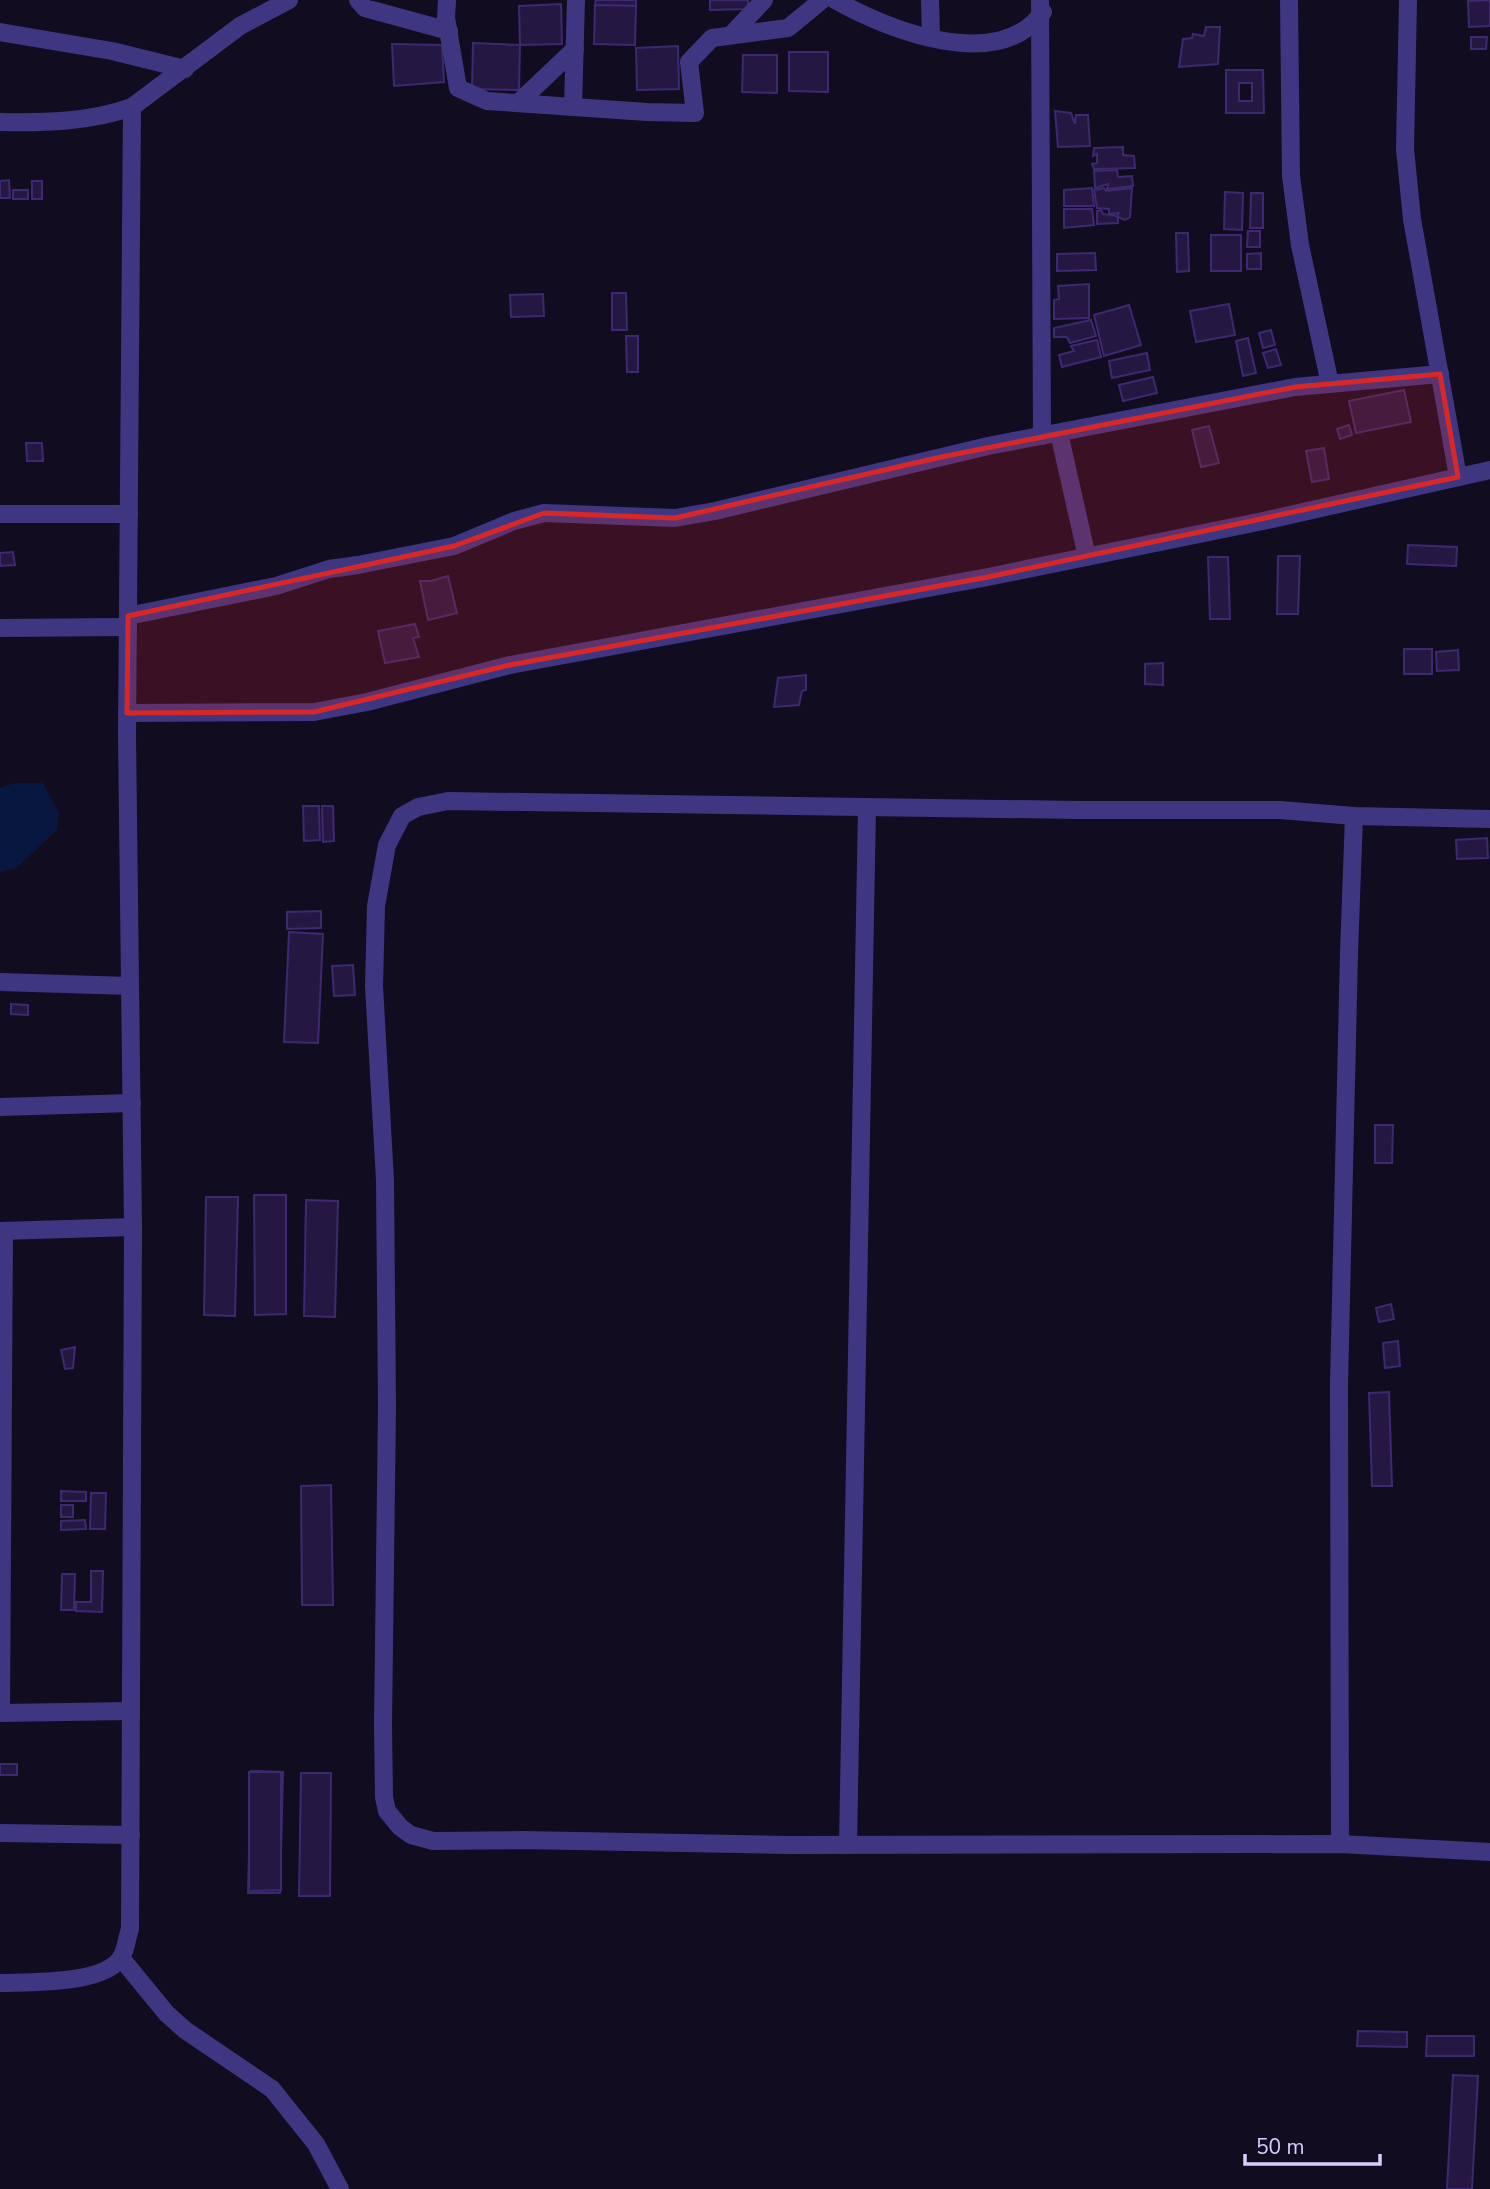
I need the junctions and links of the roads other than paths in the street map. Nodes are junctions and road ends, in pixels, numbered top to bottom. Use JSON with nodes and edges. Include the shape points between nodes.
{"nodes":[{"id":1,"x":289,"y":0,"type":"edge"},
{"id":2,"x":358,"y":0,"type":"edge"},
{"id":3,"x":447,"y":0,"type":"edge"},
{"id":4,"x":576,"y":0,"type":"edge"},
{"id":5,"x":764,"y":0,"type":"edge"},
{"id":6,"x":822,"y":0,"type":"edge"},
{"id":7,"x":835,"y":0,"type":"edge"},
{"id":8,"x":930,"y":0,"type":"edge"},
{"id":9,"x":1289,"y":0,"type":"edge"},
{"id":10,"x":1408,"y":0,"type":"edge"},
{"id":11,"x":1044,"y":5,"type":"edge"},
{"id":12,"x":449,"y":31,"type":"junction"},
{"id":13,"x":0,"y":32,"type":"edge"},
{"id":14,"x":732,"y":34,"type":"junction"},
{"id":15,"x":931,"y":37,"type":"junction"},
{"id":16,"x":575,"y":49,"type":"junction"},
{"id":17,"x":185,"y":69,"type":"junction"},
{"id":18,"x":518,"y":103,"type":"junction"},
{"id":19,"x":132,"y":107,"type":"junction"},
{"id":20,"x":573,"y":107,"type":"junction"},
{"id":21,"x":0,"y":122,"type":"edge"},
{"id":22,"x":1440,"y":374,"type":"junction"},
{"id":23,"x":1330,"y":384,"type":"junction"},
{"id":24,"x":1050,"y":434,"type":"junction"},
{"id":25,"x":1490,"y":470,"type":"edge"},
{"id":26,"x":1458,"y":477,"type":"junction"},
{"id":27,"x":0,"y":514,"type":"edge"},
{"id":28,"x":129,"y":514,"type":"junction"},
{"id":29,"x":1087,"y":557,"type":"junction"},
{"id":30,"x":128,"y":622,"type":"junction"},
{"id":31,"x":0,"y":628,"type":"edge"},
{"id":32,"x":127,"y":713,"type":"junction"},
{"id":33,"x":867,"y":807,"type":"junction"},
{"id":34,"x":1354,"y":816,"type":"junction"},
{"id":35,"x":1490,"y":819,"type":"edge"},
{"id":36,"x":0,"y":982,"type":"edge"},
{"id":37,"x":130,"y":986,"type":"junction"},
{"id":38,"x":132,"y":1103,"type":"junction"},
{"id":39,"x":0,"y":1107,"type":"edge"},
{"id":40,"x":133,"y":1227,"type":"junction"},
{"id":41,"x":2,"y":1231,"type":"edge"},
{"id":42,"x":131,"y":1711,"type":"junction"},
{"id":43,"x":1,"y":1713,"type":"edge"},
{"id":44,"x":0,"y":1833,"type":"edge"},
{"id":45,"x":131,"y":1835,"type":"junction"},
{"id":46,"x":1340,"y":1844,"type":"junction"},
{"id":47,"x":848,"y":1845,"type":"junction"},
{"id":48,"x":1490,"y":1852,"type":"edge"},
{"id":49,"x":121,"y":1958,"type":"junction"},
{"id":50,"x":0,"y":1983,"type":"edge"},
{"id":51,"x":340,"y":2189,"type":"edge"}],
"edges":[{"from":1,"to":17,"type":"street","via":[[240,26]]},
{"from":2,"to":12,"type":"street","via":[[365,8]]},
{"from":3,"to":12,"type":"street"},
{"from":4,"to":16,"type":"street"},
{"from":5,"to":14,"type":"street"},
{"from":6,"to":14,"type":"street","via":[[788,28]]},
{"from":7,"to":15,"type":"street","via":[[892,27]]},
{"from":8,"to":15,"type":"street"},
{"from":9,"to":23,"type":"street","via":[[1291,176],[1300,245]]},
{"from":10,"to":22,"type":"street","via":[[1405,149],[1412,219]]},
{"from":11,"to":15,"type":"street","via":[[1023,32],[998,41],[959,44]]},
{"from":11,"to":24,"type":"street"},
{"from":12,"to":18,"type":"street","via":[[458,88],[487,101]]},
{"from":13,"to":17,"type":"street"},
{"from":14,"to":20,"type":"street","via":[[712,38],[689,62],[695,113]]},
{"from":16,"to":18,"type":"street"},
{"from":16,"to":20,"type":"street"},
{"from":17,"to":19,"type":"street"},
{"from":18,"to":20,"type":"street"},
{"from":19,"to":21,"type":"street","via":[[70,120]]},
{"from":19,"to":28,"type":"street"},
{"from":22,"to":23,"type":"street"},
{"from":22,"to":26,"type":"street"},
{"from":23,"to":24,"type":"street"},
{"from":24,"to":29,"type":"street"},
{"from":24,"to":30,"type":"street","via":[[676,518],[544,513],[454,546],[329,569]]},
{"from":25,"to":26,"type":"street"},
{"from":26,"to":29,"type":"street"},
{"from":27,"to":28,"type":"street"},
{"from":28,"to":30,"type":"street"},
{"from":29,"to":32,"type":"street","via":[[509,665],[314,712]]},
{"from":30,"to":31,"type":"street"},
{"from":30,"to":32,"type":"street"},
{"from":32,"to":37,"type":"street"},
{"from":33,"to":34,"type":"street","via":[[1280,810]]},
{"from":33,"to":47,"type":"street"},
{"from":33,"to":47,"type":"street","via":[[461,800],[418,807],[402,816],[387,845],[376,906],[374,986],[386,1180],[383,1725],[387,1811],[411,1835],[433,1841]]},
{"from":34,"to":35,"type":"street"},
{"from":34,"to":46,"type":"street","via":[[1339,1384]]},
{"from":36,"to":37,"type":"street"},
{"from":37,"to":38,"type":"street"},
{"from":38,"to":39,"type":"street"},
{"from":38,"to":40,"type":"street"},
{"from":40,"to":41,"type":"street"},
{"from":40,"to":42,"type":"street"},
{"from":41,"to":43,"type":"street"},
{"from":42,"to":43,"type":"street"},
{"from":42,"to":45,"type":"street"},
{"from":44,"to":45,"type":"street"},
{"from":45,"to":49,"type":"street","via":[[130,1929]]},
{"from":46,"to":47,"type":"street"},
{"from":46,"to":48,"type":"street"},
{"from":49,"to":50,"type":"street","via":[[99,1975]]},
{"from":49,"to":51,"type":"street","via":[[185,2030],[272,2089],[316,2144]]}]}
